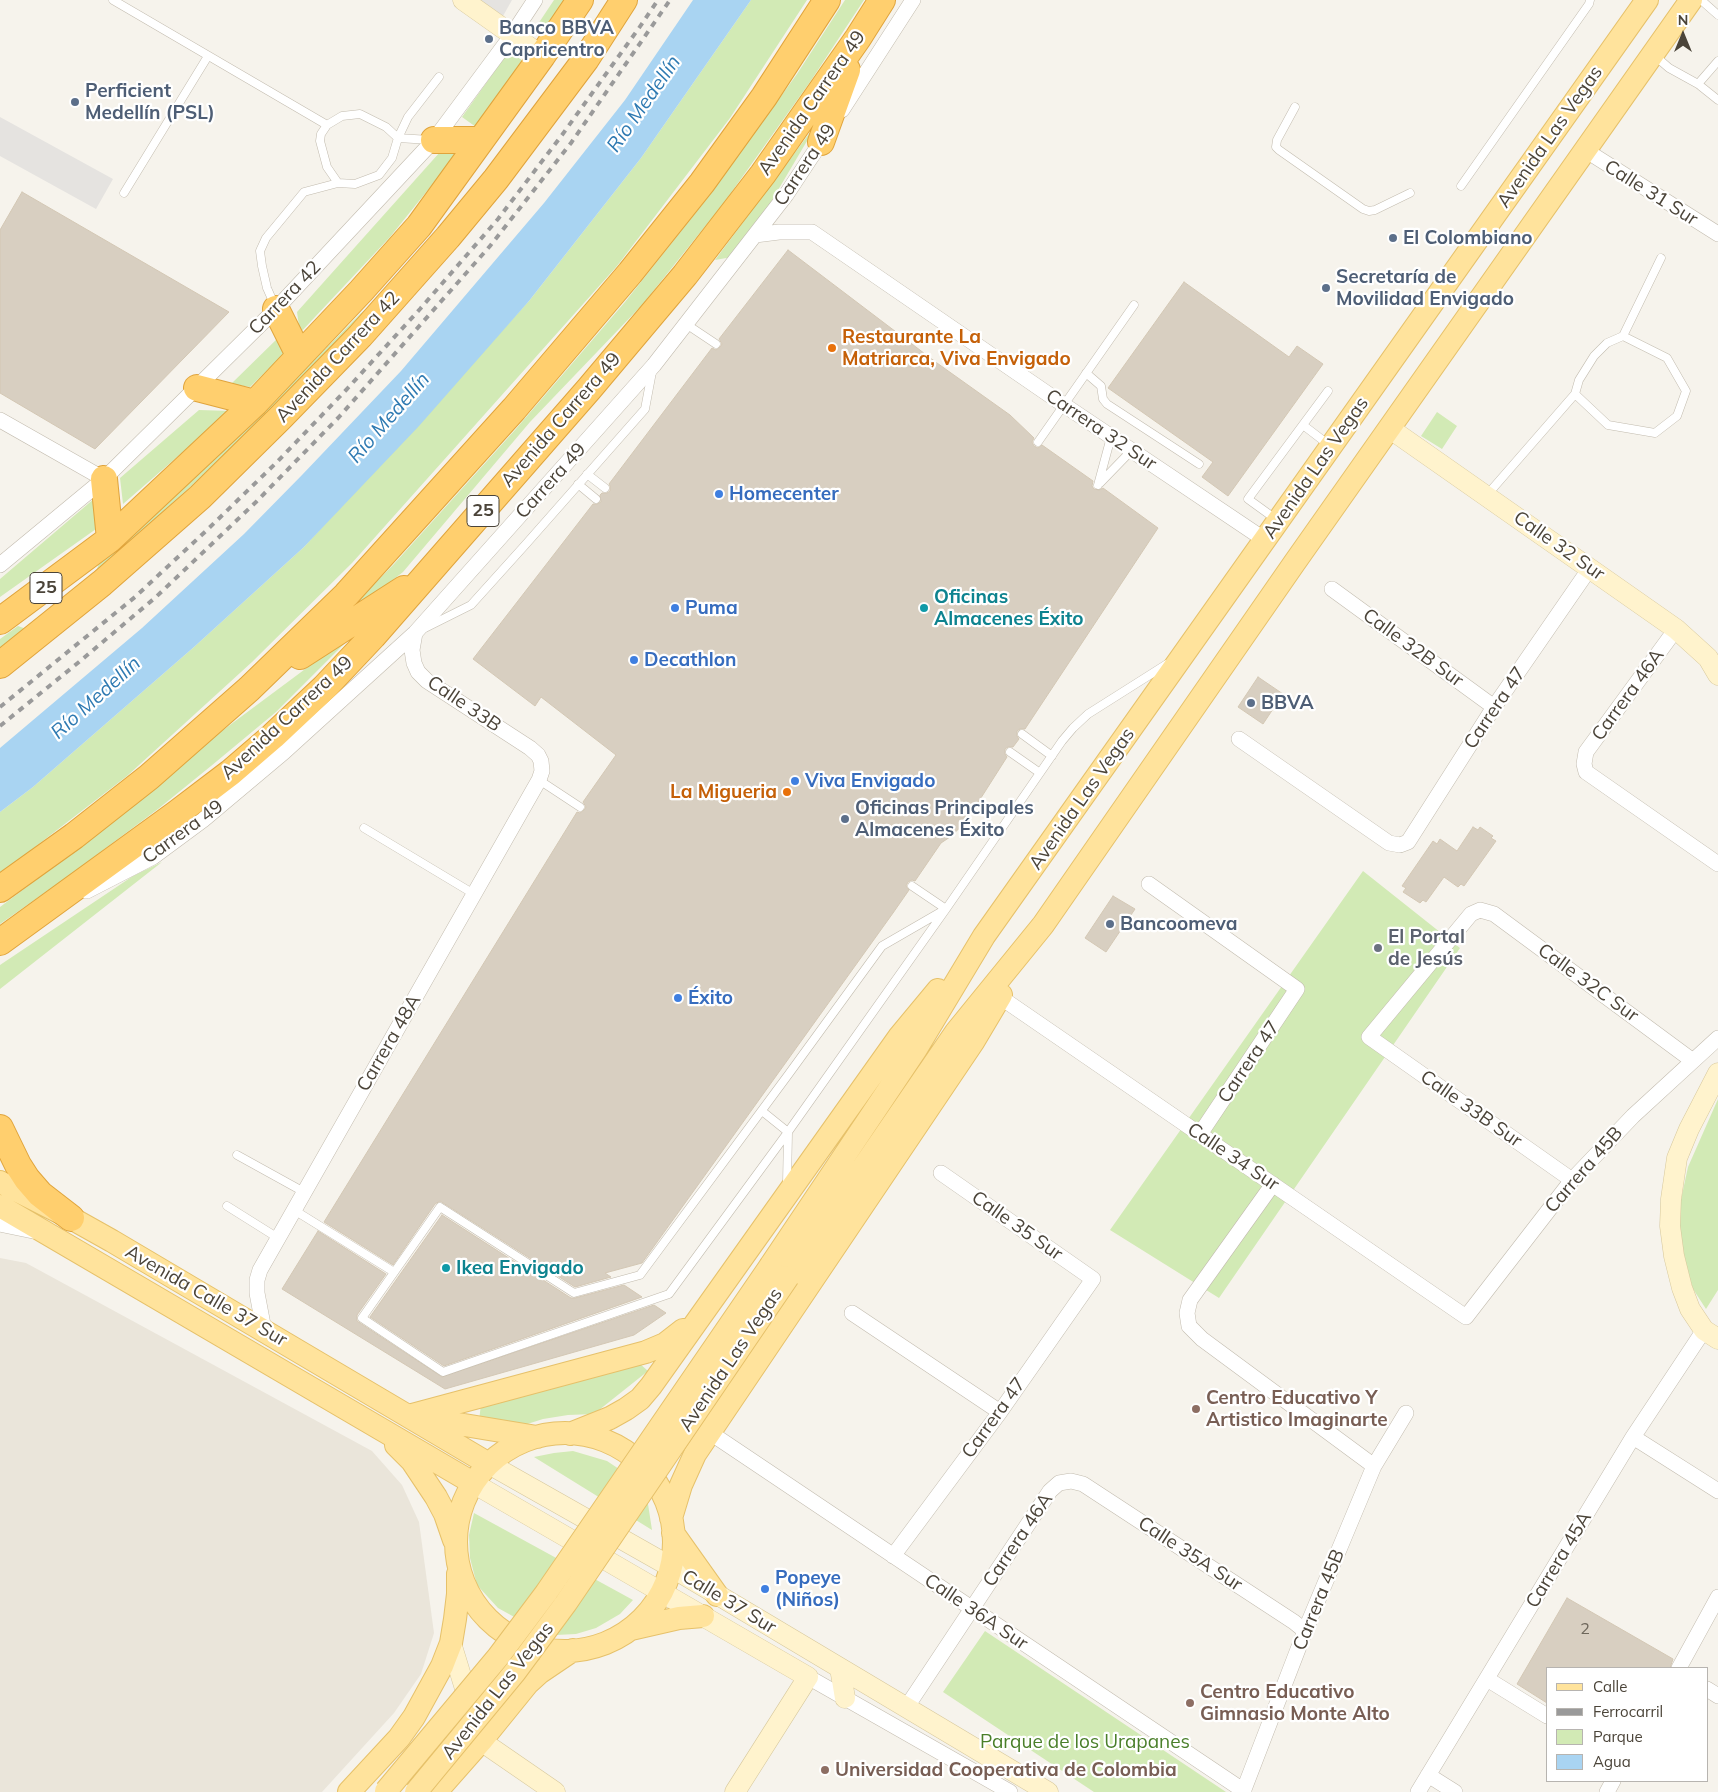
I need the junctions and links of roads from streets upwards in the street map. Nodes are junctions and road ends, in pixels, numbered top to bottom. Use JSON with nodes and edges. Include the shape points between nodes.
{"nodes":[{"id":1,"x":464,"y":0,"type":"edge"},
{"id":2,"x":536,"y":0,"type":"edge"},
{"id":3,"x":580,"y":0,"type":"edge"},
{"id":4,"x":611,"y":0,"type":"edge"},
{"id":5,"x":624,"y":0,"type":"edge"},
{"id":6,"x":827,"y":0,"type":"edge"},
{"id":7,"x":882,"y":0,"type":"edge"},
{"id":8,"x":913,"y":0,"type":"edge"},
{"id":9,"x":1647,"y":0,"type":"edge"},
{"id":10,"x":1691,"y":0,"type":"edge"},
{"id":11,"x":512,"y":35,"type":"junction"},
{"id":12,"x":858,"y":38,"type":"junction"},
{"id":13,"x":542,"y":56,"type":"junction"},
{"id":14,"x":434,"y":140,"type":"junction"},
{"id":15,"x":480,"y":140,"type":"junction"},
{"id":16,"x":821,"y":142,"type":"junction"},
{"id":17,"x":1585,"y":150,"type":"junction"},
{"id":18,"x":419,"y":226,"type":"junction"},
{"id":19,"x":1718,"y":234,"type":"edge"},
{"id":20,"x":755,"y":235,"type":"junction"},
{"id":21,"x":276,"y":309,"type":"junction"},
{"id":22,"x":300,"y":356,"type":"junction"},
{"id":23,"x":197,"y":388,"type":"junction"},
{"id":24,"x":255,"y":403,"type":"junction"},
{"id":25,"x":0,"y":420,"type":"edge"},
{"id":26,"x":1389,"y":428,"type":"junction"},
{"id":27,"x":104,"y":479,"type":"junction"},
{"id":28,"x":1265,"y":540,"type":"junction"},
{"id":29,"x":101,"y":546,"type":"junction"},
{"id":30,"x":0,"y":565,"type":"edge"},
{"id":31,"x":1590,"y":568,"type":"junction"},
{"id":32,"x":431,"y":571,"type":"junction"},
{"id":33,"x":1332,"y":589,"type":"dead end"},
{"id":34,"x":0,"y":621,"type":"edge"},
{"id":35,"x":1676,"y":629,"type":"junction"},
{"id":36,"x":415,"y":633,"type":"junction"},
{"id":37,"x":30,"y":641,"type":"junction"},
{"id":38,"x":1715,"y":662,"type":"edge"},
{"id":39,"x":0,"y":665,"type":"edge"},
{"id":40,"x":250,"y":689,"type":"junction"},
{"id":41,"x":1494,"y":707,"type":"junction"},
{"id":42,"x":1239,"y":739,"type":"dead end"},
{"id":43,"x":541,"y":761,"type":"joint"},
{"id":44,"x":1718,"y":864,"type":"edge"},
{"id":45,"x":1149,"y":884,"type":"dead end"},
{"id":46,"x":0,"y":888,"type":"edge"},
{"id":47,"x":26,"y":924,"type":"junction"},
{"id":48,"x":1043,"y":925,"type":"junction"},
{"id":49,"x":984,"y":936,"type":"junction"},
{"id":50,"x":0,"y":942,"type":"edge"},
{"id":51,"x":1000,"y":997,"type":"junction"},
{"id":52,"x":1369,"y":1037,"type":"joint"},
{"id":53,"x":1718,"y":1038,"type":"edge"},
{"id":54,"x":1692,"y":1061,"type":"junction"},
{"id":55,"x":1718,"y":1073,"type":"edge"},
{"id":56,"x":0,"y":1128,"type":"edge"},
{"id":57,"x":1200,"y":1134,"type":"junction"},
{"id":58,"x":941,"y":1173,"type":"dead end"},
{"id":59,"x":1572,"y":1180,"type":"junction"},
{"id":60,"x":0,"y":1182,"type":"edge"},
{"id":61,"x":1273,"y":1184,"type":"junction"},
{"id":62,"x":0,"y":1206,"type":"edge"},
{"id":63,"x":70,"y":1218,"type":"junction"},
{"id":64,"x":0,"y":1224,"type":"edge"},
{"id":65,"x":50,"y":1235,"type":"junction"},
{"id":66,"x":779,"y":1271,"type":"junction"},
{"id":67,"x":1093,"y":1278,"type":"joint"},
{"id":68,"x":717,"y":1293,"type":"junction"},
{"id":69,"x":852,"y":1313,"type":"dead end"},
{"id":70,"x":702,"y":1315,"type":"junction"},
{"id":71,"x":1466,"y":1317,"type":"joint"},
{"id":72,"x":264,"y":1330,"type":"junction"},
{"id":73,"x":776,"y":1333,"type":"junction"},
{"id":74,"x":1711,"y":1334,"type":"edge"},
{"id":75,"x":1000,"y":1412,"type":"junction"},
{"id":76,"x":1406,"y":1413,"type":"dead end"},
{"id":77,"x":408,"y":1416,"type":"junction"},
{"id":78,"x":382,"y":1430,"type":"junction"},
{"id":79,"x":709,"y":1432,"type":"junction"},
{"id":80,"x":570,"y":1434,"type":"junction"},
{"id":81,"x":537,"y":1437,"type":"junction"},
{"id":82,"x":1633,"y":1437,"type":"junction"},
{"id":83,"x":489,"y":1464,"type":"junction"},
{"id":84,"x":1374,"y":1466,"type":"junction"},
{"id":85,"x":1071,"y":1481,"type":"joint"},
{"id":86,"x":473,"y":1483,"type":"junction"},
{"id":87,"x":1718,"y":1491,"type":"edge"},
{"id":88,"x":672,"y":1526,"type":"junction"},
{"id":89,"x":455,"y":1544,"type":"junction"},
{"id":90,"x":893,"y":1556,"type":"junction"},
{"id":91,"x":458,"y":1566,"type":"junction"},
{"id":92,"x":671,"y":1567,"type":"junction"},
{"id":93,"x":662,"y":1592,"type":"junction"},
{"id":94,"x":717,"y":1595,"type":"junction"},
{"id":95,"x":1718,"y":1597,"type":"edge"},
{"id":96,"x":971,"y":1608,"type":"junction"},
{"id":97,"x":703,"y":1616,"type":"junction"},
{"id":98,"x":630,"y":1629,"type":"junction"},
{"id":99,"x":1305,"y":1631,"type":"junction"},
{"id":100,"x":451,"y":1643,"type":"junction"},
{"id":101,"x":574,"y":1650,"type":"junction"},
{"id":102,"x":1680,"y":1667,"type":"edge"},
{"id":103,"x":840,"y":1668,"type":"junction"},
{"id":104,"x":808,"y":1677,"type":"junction"},
{"id":105,"x":1487,"y":1679,"type":"junction"},
{"id":106,"x":845,"y":1698,"type":"junction"},
{"id":107,"x":906,"y":1708,"type":"junction"},
{"id":108,"x":1546,"y":1715,"type":"edge"},
{"id":109,"x":399,"y":1738,"type":"junction"},
{"id":110,"x":481,"y":1741,"type":"junction"},
{"id":111,"x":456,"y":1770,"type":"junction"},
{"id":112,"x":1428,"y":1775,"type":"junction"},
{"id":113,"x":1023,"y":1786,"type":"edge"},
{"id":114,"x":385,"y":1791,"type":"edge"},
{"id":115,"x":349,"y":1792,"type":"edge"},
{"id":116,"x":416,"y":1792,"type":"edge"},
{"id":117,"x":436,"y":1792,"type":"edge"},
{"id":118,"x":555,"y":1792,"type":"edge"},
{"id":119,"x":735,"y":1792,"type":"edge"},
{"id":120,"x":1010,"y":1792,"type":"edge"},
{"id":121,"x":1048,"y":1792,"type":"edge"},
{"id":122,"x":1243,"y":1792,"type":"edge"},
{"id":123,"x":1418,"y":1792,"type":"edge"},
{"id":124,"x":1455,"y":1792,"type":"edge"}],
"edges":[{"from":1,"to":11,"type":"street"},
{"from":2,"to":11,"type":"street","name":"Carrera 42"},
{"from":3,"to":13,"type":"highway","name":"Avenida Carrera 42","number":"25"},
{"from":4,"to":18,"type":"highway","via":[[486,161]]},
{"from":5,"to":37,"type":"highway","name":"Avenida Carrera 42","number":"25","via":[[586,59],[496,179],[360,336],[200,497]]},
{"from":6,"to":40,"type":"highway","number":"25","via":[[764,97],[702,183],[630,273],[360,581]]},
{"from":7,"to":12,"type":"highway","name":"Avenida Carrera 49","number":"25"},
{"from":8,"to":16,"type":"street","name":"Carrera 49"},
{"from":9,"to":28,"type":"main road","name":"Avenida Las Vegas"},
{"from":10,"to":17,"type":"main road","name":"Avenida Las Vegas"},
{"from":11,"to":13,"type":"street"},
{"from":11,"to":14,"type":"street","name":"Carrera 42"},
{"from":12,"to":16,"type":"highway"},
{"from":12,"to":32,"type":"highway","name":"Avenida Carrera 49","number":"25","via":[[763,174],[685,275]]},
{"from":13,"to":15,"type":"highway","name":"Avenida Carrera 42","number":"25"},
{"from":14,"to":15,"type":"highway"},
{"from":14,"to":21,"type":"street","name":"Carrera 42"},
{"from":15,"to":18,"type":"highway","name":"Avenida Carrera 42","number":"25"},
{"from":16,"to":20,"type":"street","name":"Carrera 49"},
{"from":17,"to":19,"type":"street","name":"Calle 31 Sur"},
{"from":17,"to":26,"type":"main road","name":"Avenida Las Vegas"},
{"from":18,"to":22,"type":"highway","name":"Avenida Carrera 42","number":"25"},
{"from":20,"to":28,"type":"street","name":"Carrera 32 Sur","via":[[812,232]]},
{"from":20,"to":36,"type":"street","name":"Carrera 49","via":[[654,365]]},
{"from":21,"to":22,"type":"highway"},
{"from":21,"to":23,"type":"street","name":"Carrera 42"},
{"from":22,"to":24,"type":"highway","name":"Avenida Carrera 42","number":"25"},
{"from":23,"to":24,"type":"highway"},
{"from":23,"to":27,"type":"street","name":"Carrera 42"},
{"from":24,"to":29,"type":"highway","name":"Avenida Carrera 42","number":"25"},
{"from":25,"to":27,"type":"street"},
{"from":26,"to":31,"type":"street","name":"Calle 32 Sur"},
{"from":26,"to":48,"type":"main road","name":"Avenida Las Vegas"},
{"from":27,"to":29,"type":"highway"},
{"from":27,"to":30,"type":"street","name":"Carrera 42"},
{"from":28,"to":49,"type":"main road","name":"Avenida Las Vegas"},
{"from":29,"to":34,"type":"highway","name":"Avenida Carrera 42","number":"25"},
{"from":29,"to":37,"type":"highway"},
{"from":31,"to":35,"type":"street","name":"Calle 32 Sur"},
{"from":31,"to":41,"type":"street","name":"Carrera 47"},
{"from":32,"to":40,"type":"highway"},
{"from":32,"to":47,"type":"highway","name":"Avenida Carrera 49","number":"25","via":[[324,688],[273,736],[230,773]]},
{"from":33,"to":41,"type":"street","name":"Calle 32B Sur"},
{"from":35,"to":38,"type":"street","name":"Calle 32 Sur"},
{"from":35,"to":44,"type":"street","name":"Carrera 46A","via":[[1586,752],[1584,764],[1586,772]]},
{"from":36,"to":43,"type":"street","name":"Calle 33B","via":[[412,650],[418,672],[530,748]]},
{"from":36,"to":47,"type":"street","name":"Carrera 49","via":[[291,746],[203,820],[153,857]]},
{"from":37,"to":39,"type":"highway","name":"Avenida Carrera 42","number":"25"},
{"from":40,"to":46,"type":"highway","number":"25","via":[[149,777],[74,836]]},
{"from":41,"to":42,"type":"street","name":"Carrera 47","via":[[1408,842],[1400,845],[1389,843]]},
{"from":43,"to":72,"type":"street","name":"Carrera 48A","via":[[539,780],[260,1270],[256,1293]]},
{"from":45,"to":57,"type":"street","name":"Carrera 47","via":[[1297,989]]},
{"from":47,"to":50,"type":"highway","name":"Avenida Carrera 49","number":"25"},
{"from":48,"to":51,"type":"main road","name":"Avenida Las Vegas"},
{"from":48,"to":66,"type":"main road","name":"Avenida Las Vegas","via":[[956,1032]]},
{"from":49,"to":66,"type":"main road","name":"Avenida Las Vegas"},
{"from":49,"to":68,"type":"main road","name":"Avenida Las Vegas","via":[[899,1037]]},
{"from":51,"to":57,"type":"street","name":"Calle 34 Sur"},
{"from":51,"to":73,"type":"main road","name":"Avenida Las Vegas"},
{"from":52,"to":54,"type":"street","name":"Calle 32C Sur","via":[[1471,914],[1480,910],[1494,914]]},
{"from":52,"to":59,"type":"street","name":"Calle 33B Sur"},
{"from":53,"to":54,"type":"street","name":"Carrera 45B"},
{"from":54,"to":59,"type":"street","name":"Carrera 45B"},
{"from":55,"to":74,"type":"street","via":[[1677,1158],[1670,1226],[1678,1272],[1690,1309]]},
{"from":56,"to":63,"type":"highway","via":[[27,1179]]},
{"from":57,"to":61,"type":"street","name":"Calle 34 Sur"},
{"from":58,"to":67,"type":"street","name":"Calle 35 Sur"},
{"from":59,"to":71,"type":"street","name":"Carrera 45B"},
{"from":60,"to":63,"type":"main road","name":"Avenida Calle 37 Sur"},
{"from":61,"to":71,"type":"street","name":"Calle 34 Sur"},
{"from":61,"to":84,"type":"street","via":[[1190,1300],[1189,1326],[1202,1339]]},
{"from":62,"to":65,"type":"main road","name":"Avenida Calle 37 Sur"},
{"from":63,"to":72,"type":"main road","name":"Avenida Calle 37 Sur"},
{"from":64,"to":65,"type":"street"},
{"from":65,"to":78,"type":"main road","name":"Avenida Calle 37 Sur"},
{"from":66,"to":114,"type":"main road","name":"Avenida Las Vegas","bridge":true,"via":[[498,1657]]},
{"from":66,"to":116,"type":"main road","name":"Avenida Las Vegas","bridge":true,"via":[[566,1603],[510,1679]]},
{"from":67,"to":75,"type":"street","name":"Carrera 47"},
{"from":68,"to":70,"type":"main road","name":"Avenida Las Vegas"},
{"from":68,"to":73,"type":"main road","via":[[727,1317],[740,1332],[750,1336]]},
{"from":69,"to":75,"type":"street"},
{"from":70,"to":77,"type":"main road","via":[[665,1344],[646,1352]]},
{"from":70,"to":80,"type":"main road","name":"Avenida Las Vegas","via":[[640,1399],[610,1418]]},
{"from":72,"to":77,"type":"main road","name":"Avenida Calle 37 Sur"},
{"from":73,"to":79,"type":"main road","name":"Avenida Las Vegas"},
{"from":74,"to":82,"type":"street","name":"Carrera 45A"},
{"from":75,"to":90,"type":"street","name":"Carrera 47"},
{"from":76,"to":84,"type":"street","name":"Carrera 45B"},
{"from":77,"to":81,"type":"main road"},
{"from":77,"to":83,"type":"main road","name":"Calle 37 Sur"},
{"from":78,"to":86,"type":"main road","name":"Calle 37 Sur"},
{"from":78,"to":89,"type":"main road","via":[[412,1461],[424,1479],[445,1514]]},
{"from":79,"to":88,"type":"main road","name":"Avenida Las Vegas","via":[[687,1470]]},
{"from":79,"to":90,"type":"street","name":"Calle 36A Sur"},
{"from":80,"to":81,"type":"main road"},
{"from":80,"to":88,"type":"main road","via":[[605,1441],[635,1459],[658,1485]]},
{"from":81,"to":83,"type":"main road","via":[[502,1453]]},
{"from":82,"to":87,"type":"street"},
{"from":82,"to":105,"type":"street","name":"Carrera 45A"},
{"from":83,"to":86,"type":"main road"},
{"from":83,"to":92,"type":"street","name":"Calle 37 Sur"},
{"from":84,"to":99,"type":"street","name":"Carrera 45B"},
{"from":85,"to":96,"type":"street","name":"Carrera 46A","via":[[1059,1483],[1050,1491]]},
{"from":85,"to":99,"type":"street","name":"Calle 35A Sur","via":[[1083,1484]]},
{"from":86,"to":89,"type":"main road","via":[[464,1499]]},
{"from":86,"to":93,"type":"street","name":"Calle 37 Sur"},
{"from":88,"to":92,"type":"main road"},
{"from":88,"to":94,"type":"main road"},
{"from":89,"to":91,"type":"main road"},
{"from":90,"to":96,"type":"street","name":"Calle 36A Sur"},
{"from":91,"to":100,"type":"main road","via":[[458,1594]]},
{"from":91,"to":101,"type":"main road","via":[[473,1601],[500,1630],[534,1647]]},
{"from":92,"to":93,"type":"main road"},
{"from":92,"to":94,"type":"street","name":"Calle 37 Sur"},
{"from":93,"to":97,"type":"street","name":"Calle 37 Sur"},
{"from":93,"to":98,"type":"main road","via":[[642,1619]]},
{"from":94,"to":103,"type":"street","name":"Calle 37 Sur"},
{"from":95,"to":102,"type":"street"},
{"from":96,"to":107,"type":"street","name":"Carrera 46A"},
{"from":96,"to":122,"type":"street","name":"Calle 36A Sur"},
{"from":97,"to":98,"type":"main road"},
{"from":97,"to":104,"type":"street","name":"Calle 37 Sur"},
{"from":98,"to":101,"type":"main road","via":[[612,1640]]},
{"from":99,"to":122,"type":"street","name":"Carrera 45B"},
{"from":100,"to":109,"type":"main road","via":[[442,1666]]},
{"from":100,"to":110,"type":"street"},
{"from":101,"to":110,"type":"main road","name":"Avenida Las Vegas","via":[[528,1683]]},
{"from":103,"to":106,"type":"street"},
{"from":103,"to":107,"type":"street","name":"Calle 37 Sur"},
{"from":104,"to":106,"type":"street","name":"Calle 37 Sur"},
{"from":104,"to":119,"type":"street"},
{"from":105,"to":108,"type":"street"},
{"from":105,"to":112,"type":"street","name":"Carrera 45A"},
{"from":106,"to":120,"type":"street","name":"Calle 37 Sur"},
{"from":107,"to":113,"type":"street","name":"Calle 37 Sur"},
{"from":109,"to":111,"type":"main road","via":[[424,1738],[434,1742],[451,1759]]},
{"from":109,"to":115,"type":"main road"},
{"from":110,"to":111,"type":"main road","name":"Avenida Las Vegas"},
{"from":110,"to":118,"type":"street"},
{"from":111,"to":117,"type":"main road","name":"Avenida Las Vegas"},
{"from":112,"to":123,"type":"street","name":"Carrera 45A"},
{"from":112,"to":124,"type":"street"},
{"from":113,"to":121,"type":"street","name":"Calle 37 Sur"}]}
